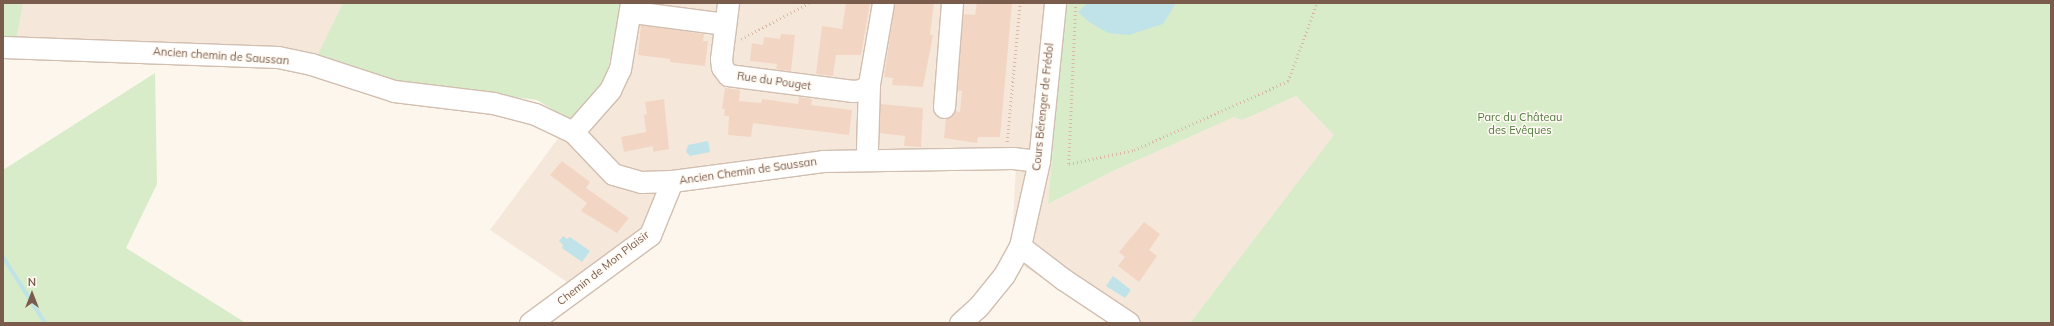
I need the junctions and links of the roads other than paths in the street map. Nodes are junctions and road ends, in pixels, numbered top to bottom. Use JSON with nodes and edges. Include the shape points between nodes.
{"nodes":[{"id":1,"x":728,"y":3,"type":"edge"},
{"id":2,"x":883,"y":3,"type":"edge"},
{"id":3,"x":952,"y":3,"type":"edge"},
{"id":4,"x":1055,"y":3,"type":"edge"},
{"id":5,"x":632,"y":8,"type":"edge"},
{"id":6,"x":731,"y":32,"type":"junction"},
{"id":7,"x":3,"y":47,"type":"edge"},
{"id":8,"x":869,"y":84,"type":"junction"},
{"id":9,"x":944,"y":107,"type":"dead end"},
{"id":10,"x":573,"y":132,"type":"junction"},
{"id":11,"x":867,"y":148,"type":"dead end"},
{"id":12,"x":1039,"y":161,"type":"junction"},
{"id":13,"x":672,"y":181,"type":"junction"},
{"id":14,"x":1022,"y":240,"type":"junction"},
{"id":15,"x":967,"y":320,"type":"edge"},
{"id":16,"x":530,"y":323,"type":"edge"},
{"id":17,"x":1129,"y":323,"type":"edge"}],
"edges":[{"from":1,"to":6,"type":"street","name":"Rue du Pouget"},
{"from":2,"to":8,"type":"street"},
{"from":3,"to":9,"type":"street"},
{"from":4,"to":12,"type":"street","name":"Cours Bérenger de Frédol"},
{"from":5,"to":6,"type":"street"},
{"from":5,"to":10,"type":"street","via":[[620,69],[610,90]]},
{"from":6,"to":8,"type":"street","name":"Rue du Pouget","via":[[721,59],[722,67],[728,74],[853,92],[862,90]]},
{"from":7,"to":10,"type":"street","name":"Ancien chemin de Saussan","via":[[278,57],[311,64],[394,90],[493,103],[534,114]]},
{"from":8,"to":11,"type":"street"},
{"from":10,"to":13,"type":"street","name":"Ancien Chemin de Saussan","via":[[613,174],[641,182]]},
{"from":12,"to":13,"type":"street","name":"Ancien Chemin de Saussan","via":[[1010,158],[823,161]]},
{"from":12,"to":14,"type":"street","name":"Cours Bérenger de Frédol"},
{"from":13,"to":16,"type":"street","name":"Chemin de Mon Plaisir","via":[[650,235]]},
{"from":14,"to":15,"type":"street","name":"Cours Bérenger de Frédol","via":[[1004,275]]},
{"from":14,"to":17,"type":"street","via":[[1063,279]]}]}
